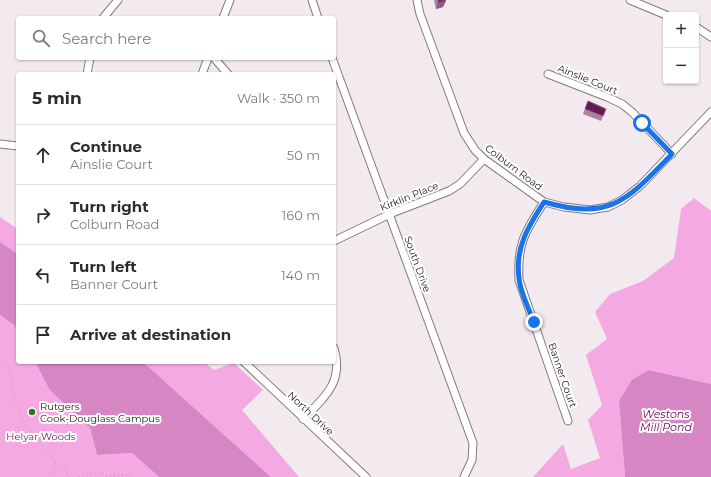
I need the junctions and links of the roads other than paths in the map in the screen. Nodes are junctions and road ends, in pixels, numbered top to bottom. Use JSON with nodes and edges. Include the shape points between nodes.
{"nodes":[{"id":1,"x":118,"y":0,"type":"edge"},
{"id":2,"x":230,"y":0,"type":"edge"},
{"id":3,"x":312,"y":0,"type":"edge"},
{"id":4,"x":417,"y":0,"type":"edge"},
{"id":5,"x":630,"y":0,"type":"edge"},
{"id":6,"x":663,"y":14,"type":"edge"},
{"id":7,"x":105,"y":16,"type":"edge"},
{"id":8,"x":224,"y":16,"type":"edge"},
{"id":9,"x":317,"y":16,"type":"edge"},
{"id":10,"x":699,"y":29,"type":"edge"},
{"id":11,"x":711,"y":37,"type":"edge"},
{"id":12,"x":90,"y":60,"type":"edge"},
{"id":13,"x":207,"y":60,"type":"edge"},
{"id":14,"x":216,"y":60,"type":"edge"},
{"id":15,"x":333,"y":60,"type":"edge"},
{"id":16,"x":87,"y":72,"type":"edge"},
{"id":17,"x":203,"y":72,"type":"edge"},
{"id":18,"x":226,"y":72,"type":"edge"},
{"id":19,"x":548,"y":74,"type":"dead end"},
{"id":20,"x":711,"y":112,"type":"edge"},
{"id":21,"x":0,"y":144,"type":"edge"},
{"id":22,"x":16,"y":146,"type":"edge"},
{"id":23,"x":672,"y":154,"type":"junction"},
{"id":24,"x":484,"y":159,"type":"junction"},
{"id":25,"x":544,"y":202,"type":"junction"},
{"id":26,"x":389,"y":214,"type":"junction"},
{"id":27,"x":336,"y":240,"type":"edge"},
{"id":28,"x":336,"y":360,"type":"edge"},
{"id":29,"x":246,"y":364,"type":"edge"},
{"id":30,"x":303,"y":419,"type":"junction"},
{"id":31,"x":568,"y":421,"type":"dead end"},
{"id":32,"x":366,"y":477,"type":"edge"},
{"id":33,"x":464,"y":477,"type":"edge"}],
"edges":[{"from":1,"to":7,"type":"street"},
{"from":2,"to":8,"type":"street"},
{"from":3,"to":9,"type":"street"},
{"from":4,"to":24,"type":"street","name":"Colburn Road","via":[[464,133]]},
{"from":5,"to":6,"type":"street"},
{"from":10,"to":11,"type":"street"},
{"from":12,"to":16,"type":"street"},
{"from":13,"to":17,"type":"street"},
{"from":14,"to":18,"type":"street"},
{"from":15,"to":26,"type":"street","name":"South Drive"},
{"from":19,"to":23,"type":"street","name":"Ainslie Court","via":[[622,104]]},
{"from":20,"to":23,"type":"street","name":"Colburn Road"},
{"from":21,"to":22,"type":"street"},
{"from":23,"to":25,"type":"street","name":"Colburn Road","via":[[640,186],[608,207],[575,209]]},
{"from":24,"to":25,"type":"street","name":"Colburn Road"},
{"from":24,"to":26,"type":"street","name":"Kirklin Place","via":[[460,184],[449,191]]},
{"from":25,"to":31,"type":"street","name":"Banner Court","via":[[526,230],[518,260],[519,280]]},
{"from":26,"to":27,"type":"street","name":"Kirklin Place"},
{"from":26,"to":33,"type":"street","name":"South Drive","via":[[473,444],[472,460]]},
{"from":28,"to":30,"type":"street","via":[[334,383]]},
{"from":29,"to":30,"type":"street","name":"North Drive"},
{"from":30,"to":32,"type":"street","name":"North Drive"}]}
